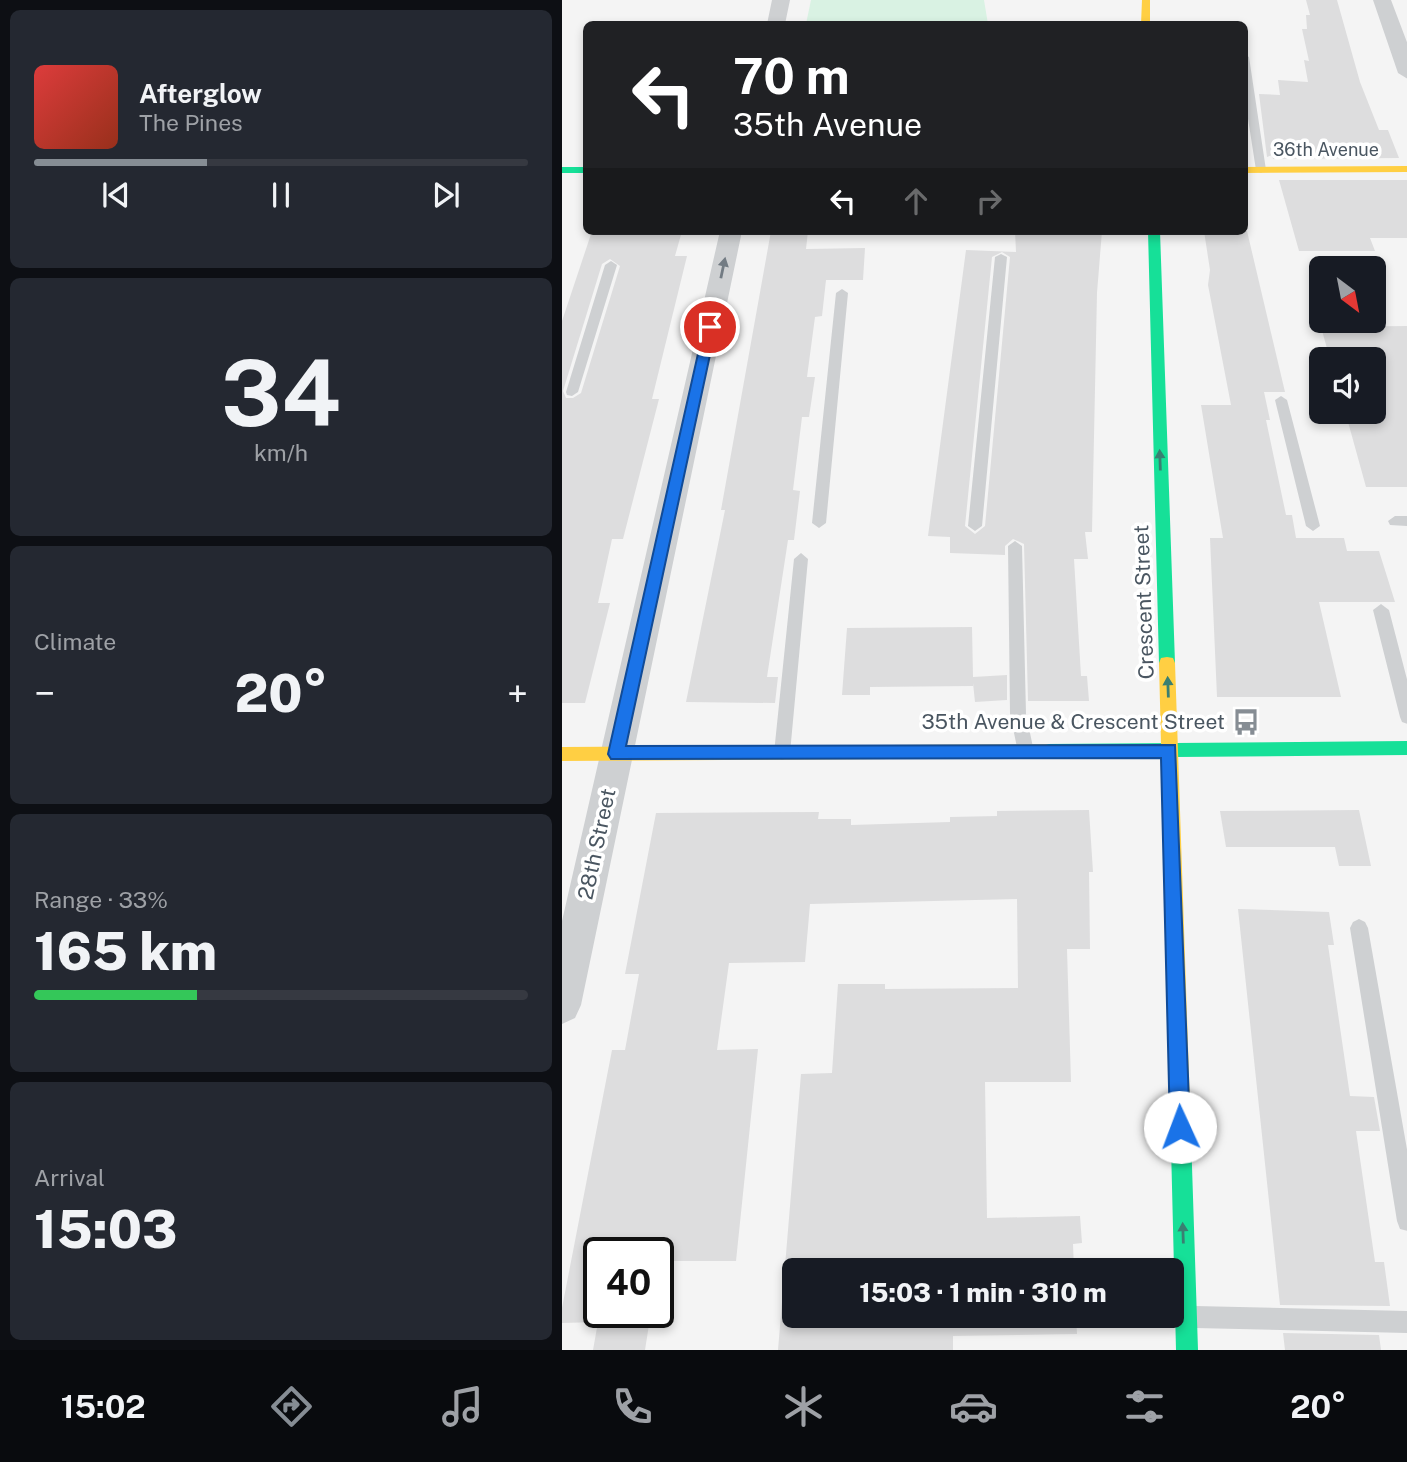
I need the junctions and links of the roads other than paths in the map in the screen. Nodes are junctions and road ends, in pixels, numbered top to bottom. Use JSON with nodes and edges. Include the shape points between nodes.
{"nodes":[{"id":1,"x":781,"y":0,"type":"edge"},
{"id":2,"x":1146,"y":0,"type":"edge"},
{"id":3,"x":1382,"y":0,"type":"edge"},
{"id":4,"x":777,"y":21,"type":"edge"},
{"id":5,"x":1146,"y":21,"type":"edge"},
{"id":6,"x":1407,"y":73,"type":"edge"},
{"id":7,"x":1248,"y":107,"type":"edge"},
{"id":8,"x":1407,"y":169,"type":"edge"},
{"id":9,"x":562,"y":170,"type":"edge"},
{"id":10,"x":583,"y":170,"type":"edge"},
{"id":11,"x":1253,"y":170,"type":"edge"},
{"id":12,"x":730,"y":235,"type":"edge"},
{"id":13,"x":1154,"y":235,"type":"edge"},
{"id":14,"x":1001,"y":257,"type":"dead end"},
{"id":15,"x":611,"y":265,"type":"dead end"},
{"id":16,"x":842,"y":293,"type":"dead end"},
{"id":17,"x":572,"y":392,"type":"dead end"},
{"id":18,"x":1281,"y":400,"type":"dead end"},
{"id":19,"x":819,"y":523,"type":"dead end"},
{"id":20,"x":974,"y":526,"type":"dead end"},
{"id":21,"x":1313,"y":526,"type":"dead end"},
{"id":22,"x":1015,"y":546,"type":"dead end"},
{"id":23,"x":801,"y":559,"type":"dead end"},
{"id":24,"x":1381,"y":610,"type":"dead end"},
{"id":25,"x":1407,"y":717,"type":"edge"},
{"id":26,"x":1407,"y":748,"type":"edge"},
{"id":27,"x":1169,"y":751,"type":"junction"},
{"id":28,"x":1026,"y":752,"type":"junction"},
{"id":29,"x":782,"y":753,"type":"junction"},
{"id":30,"x":562,"y":754,"type":"edge"},
{"id":31,"x":616,"y":754,"type":"junction"},
{"id":32,"x":1359,"y":928,"type":"dead end"},
{"id":33,"x":562,"y":1005,"type":"edge"},
{"id":34,"x":1407,"y":1222,"type":"edge"},
{"id":35,"x":1186,"y":1317,"type":"junction"},
{"id":36,"x":1407,"y":1322,"type":"edge"},
{"id":37,"x":1187,"y":1350,"type":"edge"}],
"edges":[{"from":1,"to":4,"type":"street"},
{"from":2,"to":5,"type":"street"},
{"from":3,"to":6,"type":"street"},
{"from":7,"to":11,"type":"lane"},
{"from":8,"to":11,"type":"street","name":"36th Avenue"},
{"from":9,"to":10,"type":"street"},
{"from":31,"to":12,"type":"street","name":"28th Street","one_way":true},
{"from":27,"to":13,"type":"street","name":"Crescent Street","one_way":true},
{"from":14,"to":20,"type":"lane"},
{"from":15,"to":17,"type":"lane"},
{"from":16,"to":19,"type":"lane"},
{"from":18,"to":21,"type":"lane"},
{"from":22,"to":28,"type":"lane","via":[[1018,714]]},
{"from":23,"to":29,"type":"lane"},
{"from":24,"to":25,"type":"lane"},
{"from":26,"to":27,"type":"street"},
{"from":27,"to":28,"type":"street"},
{"from":35,"to":27,"type":"street","name":"Crescent Street","one_way":true},
{"from":28,"to":29,"type":"street"},
{"from":29,"to":31,"type":"street"},
{"from":30,"to":31,"type":"street"},
{"from":31,"to":33,"type":"street","name":"28th Street"},
{"from":32,"to":34,"type":"lane"},
{"from":35,"to":36,"type":"lane"},
{"from":35,"to":37,"type":"street","name":"Crescent Street"}]}
